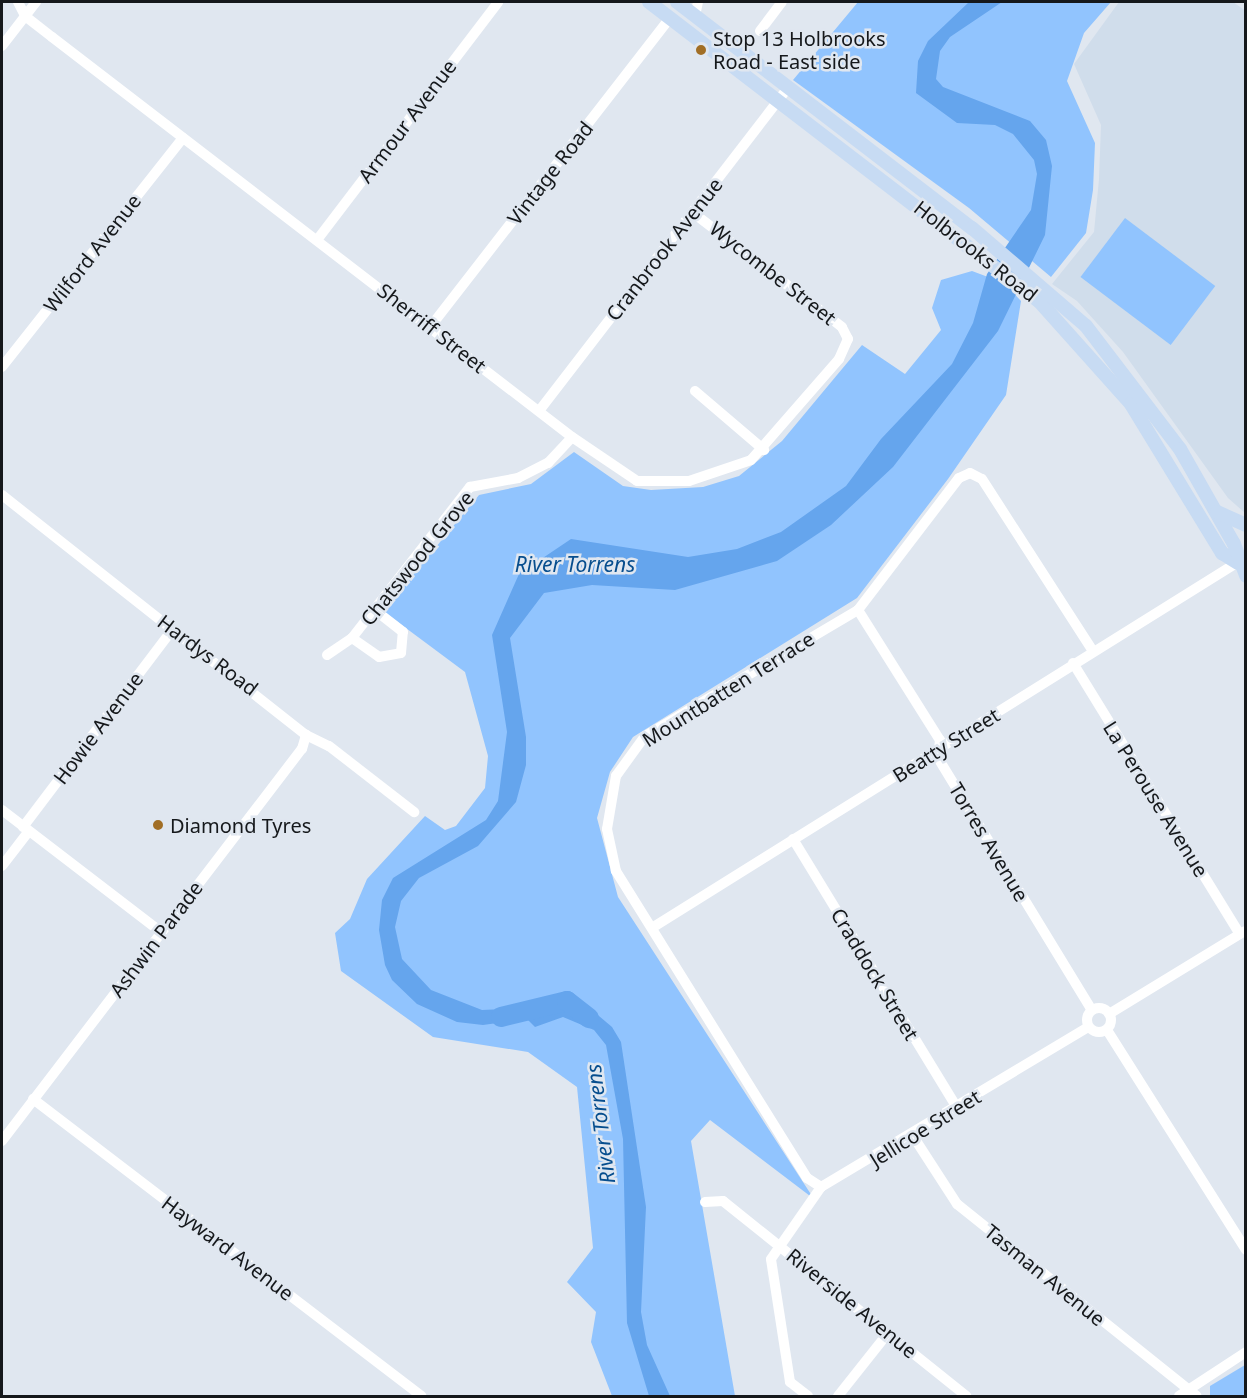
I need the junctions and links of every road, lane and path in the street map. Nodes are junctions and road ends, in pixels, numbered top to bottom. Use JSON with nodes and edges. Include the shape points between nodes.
{"nodes":[{"id":1,"x":18,"y":2,"type":"edge"},
{"id":2,"x":36,"y":2,"type":"edge"},
{"id":3,"x":498,"y":2,"type":"edge"},
{"id":4,"x":649,"y":2,"type":"edge"},
{"id":5,"x":676,"y":2,"type":"edge"},
{"id":6,"x":698,"y":2,"type":"edge"},
{"id":7,"x":782,"y":2,"type":"edge"},
{"id":8,"x":25,"y":16,"type":"junction"},
{"id":9,"x":695,"y":16,"type":"junction"},
{"id":10,"x":667,"y":17,"type":"junction"},
{"id":11,"x":760,"y":31,"type":"dead end"},
{"id":12,"x":2,"y":46,"type":"edge"},
{"id":13,"x":788,"y":88,"type":"junction"},
{"id":14,"x":778,"y":101,"type":"junction"},
{"id":15,"x":183,"y":138,"type":"junction"},
{"id":16,"x":692,"y":212,"type":"junction"},
{"id":17,"x":317,"y":240,"type":"junction"},
{"id":18,"x":431,"y":326,"type":"junction"},
{"id":19,"x":848,"y":339,"type":"joint"},
{"id":20,"x":2,"y":368,"type":"edge"},
{"id":21,"x":695,"y":391,"type":"dead end"},
{"id":22,"x":539,"y":411,"type":"junction"},
{"id":23,"x":572,"y":437,"type":"junction"},
{"id":24,"x":764,"y":450,"type":"junction"},
{"id":25,"x":2,"y":495,"type":"edge"},
{"id":26,"x":1217,"y":512,"type":"junction"},
{"id":27,"x":1245,"y":525,"type":"edge"},
{"id":28,"x":1242,"y":560,"type":"edge"},
{"id":29,"x":1245,"y":576,"type":"edge"},
{"id":30,"x":375,"y":610,"type":"junction"},
{"id":31,"x":858,"y":610,"type":"junction"},
{"id":32,"x":173,"y":629,"type":"junction"},
{"id":33,"x":352,"y":638,"type":"junction"},
{"id":34,"x":1093,"y":651,"type":"junction"},
{"id":35,"x":327,"y":655,"type":"dead end"},
{"id":36,"x":1073,"y":663,"type":"junction"},
{"id":37,"x":306,"y":735,"type":"junction"},
{"id":38,"x":940,"y":749,"type":"junction"},
{"id":39,"x":2,"y":810,"type":"edge"},
{"id":40,"x":414,"y":812,"type":"dead end"},
{"id":41,"x":26,"y":829,"type":"junction"},
{"id":42,"x":793,"y":839,"type":"junction"},
{"id":43,"x":2,"y":866,"type":"edge"},
{"id":44,"x":655,"y":926,"type":"junction"},
{"id":45,"x":161,"y":932,"type":"junction"},
{"id":46,"x":1243,"y":932,"type":"edge"},
{"id":47,"x":1092,"y":1010,"type":"junction"},
{"id":48,"x":1109,"y":1014,"type":"junction"},
{"id":49,"x":1088,"y":1027,"type":"junction"},
{"id":50,"x":1107,"y":1030,"type":"junction"},
{"id":51,"x":33,"y":1099,"type":"junction"},
{"id":52,"x":957,"y":1108,"type":"junction"},
{"id":53,"x":4,"y":1133,"type":"edge"},
{"id":54,"x":913,"y":1136,"type":"junction"},
{"id":55,"x":821,"y":1187,"type":"junction"},
{"id":56,"x":705,"y":1202,"type":"dead end"},
{"id":57,"x":780,"y":1246,"type":"junction"},
{"id":58,"x":1245,"y":1250,"type":"edge"},
{"id":59,"x":888,"y":1333,"type":"junction"},
{"id":60,"x":1245,"y":1352,"type":"edge"},
{"id":61,"x":1183,"y":1393,"type":"edge"},
{"id":62,"x":422,"y":1396,"type":"edge"},
{"id":63,"x":808,"y":1396,"type":"edge"},
{"id":64,"x":838,"y":1396,"type":"edge"},
{"id":65,"x":966,"y":1396,"type":"edge"},
{"id":66,"x":1197,"y":1396,"type":"edge"}],
"edges":[{"from":1,"to":8,"type":"street","name":"Sherriff Street"},
{"from":2,"to":8,"type":"street"},
{"from":3,"to":17,"type":"street","name":"Armour Avenue"},
{"from":4,"to":10,"type":"main road","name":"Holbrooks Road"},
{"from":5,"to":9,"type":"main road","name":"Holbrooks Road"},
{"from":5,"to":10,"type":"street","name":"Vintage Road"},
{"from":6,"to":9,"type":"street"},
{"from":7,"to":11,"type":"street"},
{"from":8,"to":12,"type":"street"},
{"from":8,"to":15,"type":"street","name":"Sherriff Street"},
{"from":9,"to":13,"type":"main road","name":"Holbrooks Road"},
{"from":10,"to":14,"type":"main road","name":"Holbrooks Road"},
{"from":10,"to":18,"type":"street","name":"Vintage Road"},
{"from":13,"to":14,"type":"street","name":"Cranbrook Avenue"},
{"from":13,"to":26,"type":"main road","name":"Holbrooks Road","via":[[972,228],[1053,297],[1126,372]]},
{"from":14,"to":16,"type":"street","name":"Cranbrook Avenue"},
{"from":14,"to":28,"type":"main road","name":"Holbrooks Road","via":[[1036,298],[1120,390],[1222,553]]},
{"from":15,"to":17,"type":"street","name":"Sherriff Street"},
{"from":15,"to":20,"type":"street","name":"Wilford Avenue"},
{"from":16,"to":19,"type":"street","name":"Wycombe Street","via":[[842,327]]},
{"from":16,"to":22,"type":"street","name":"Cranbrook Avenue"},
{"from":17,"to":18,"type":"street","name":"Sherriff Street"},
{"from":18,"to":22,"type":"street","name":"Sherriff Street"},
{"from":19,"to":24,"type":"street","name":"Sherriff Street","via":[[838,359]]},
{"from":21,"to":24,"type":"street"},
{"from":22,"to":23,"type":"street","name":"Sherriff Street"},
{"from":23,"to":24,"type":"street","name":"Sherriff Street","via":[[615,470],[637,481],[664,484],[727,473]]},
{"from":23,"to":30,"type":"street","name":"Chatswood Grove","via":[[548,463],[518,478],[470,487]]},
{"from":25,"to":32,"type":"street","name":"Hardys Road"},
{"from":26,"to":27,"type":"main road"},
{"from":26,"to":28,"type":"main road","name":"Holbrooks Road"},
{"from":28,"to":29,"type":"main road","name":"Holbrooks Road"},
{"from":28,"to":34,"type":"street","name":"Beatty Street"},
{"from":30,"to":33,"type":"street","name":"Chatswood Grove"},
{"from":30,"to":33,"type":"street","via":[[403,632],[401,653],[379,657]]},
{"from":31,"to":34,"type":"street","name":"Mountbatten Terrace","via":[[959,478],[970,472],[982,479]]},
{"from":31,"to":38,"type":"street","name":"Torres Avenue","via":[[940,740]]},
{"from":31,"to":44,"type":"street","name":"Mountbatten Terrace","via":[[645,736],[630,753],[616,776],[607,829],[616,871]]},
{"from":32,"to":37,"type":"street","name":"Hardys Road"},
{"from":32,"to":41,"type":"street","name":"Howie Avenue"},
{"from":33,"to":35,"type":"street","name":"Chatswood Grove"},
{"from":34,"to":36,"type":"street","name":"Beatty Street"},
{"from":36,"to":38,"type":"street","name":"Beatty Street"},
{"from":36,"to":46,"type":"street","name":"La Perouse Avenue"},
{"from":37,"to":40,"type":"street","name":"Hardys Road","via":[[329,746]]},
{"from":37,"to":45,"type":"street","name":"Ashwin Parade","via":[[302,749]]},
{"from":38,"to":42,"type":"street","name":"Beatty Street"},
{"from":38,"to":47,"type":"street","name":"Torres Avenue","via":[[938,758]]},
{"from":39,"to":41,"type":"street"},
{"from":41,"to":43,"type":"street","name":"Howie Avenue"},
{"from":41,"to":45,"type":"street"},
{"from":42,"to":44,"type":"street","name":"Beatty Street"},
{"from":42,"to":52,"type":"street","name":"Craddock Street"},
{"from":44,"to":55,"type":"street","name":"Mountbatten Terrace","via":[[807,1178]]},
{"from":45,"to":51,"type":"street","name":"Ashwin Parade"},
{"from":46,"to":48,"type":"street"},
{"from":47,"to":48,"type":"street"},
{"from":47,"to":49,"type":"street"},
{"from":48,"to":50,"type":"street"},
{"from":49,"to":50,"type":"street","via":[[1099,1033]]},
{"from":49,"to":52,"type":"street","name":"Jellicoe Street"},
{"from":50,"to":58,"type":"street"},
{"from":51,"to":53,"type":"street","name":"Ashwin Parade"},
{"from":51,"to":62,"type":"street","name":"Hayward Avenue"},
{"from":52,"to":54,"type":"street","name":"Jellicoe Street"},
{"from":54,"to":55,"type":"street","name":"Jellicoe Street"},
{"from":54,"to":61,"type":"street","name":"Tasman Avenue","via":[[957,1204]]},
{"from":55,"to":57,"type":"street","name":"Jellicoe Street"},
{"from":56,"to":57,"type":"street","via":[[723,1202]]},
{"from":57,"to":59,"type":"street","name":"Riverside Avenue"},
{"from":57,"to":63,"type":"street","name":"Riverside Avenue","via":[[771,1258],[790,1382]]},
{"from":59,"to":64,"type":"street"},
{"from":59,"to":65,"type":"street","name":"Riverside Avenue"},
{"from":60,"to":61,"type":"street"},
{"from":61,"to":66,"type":"street","name":"Tasman Avenue"}]}
